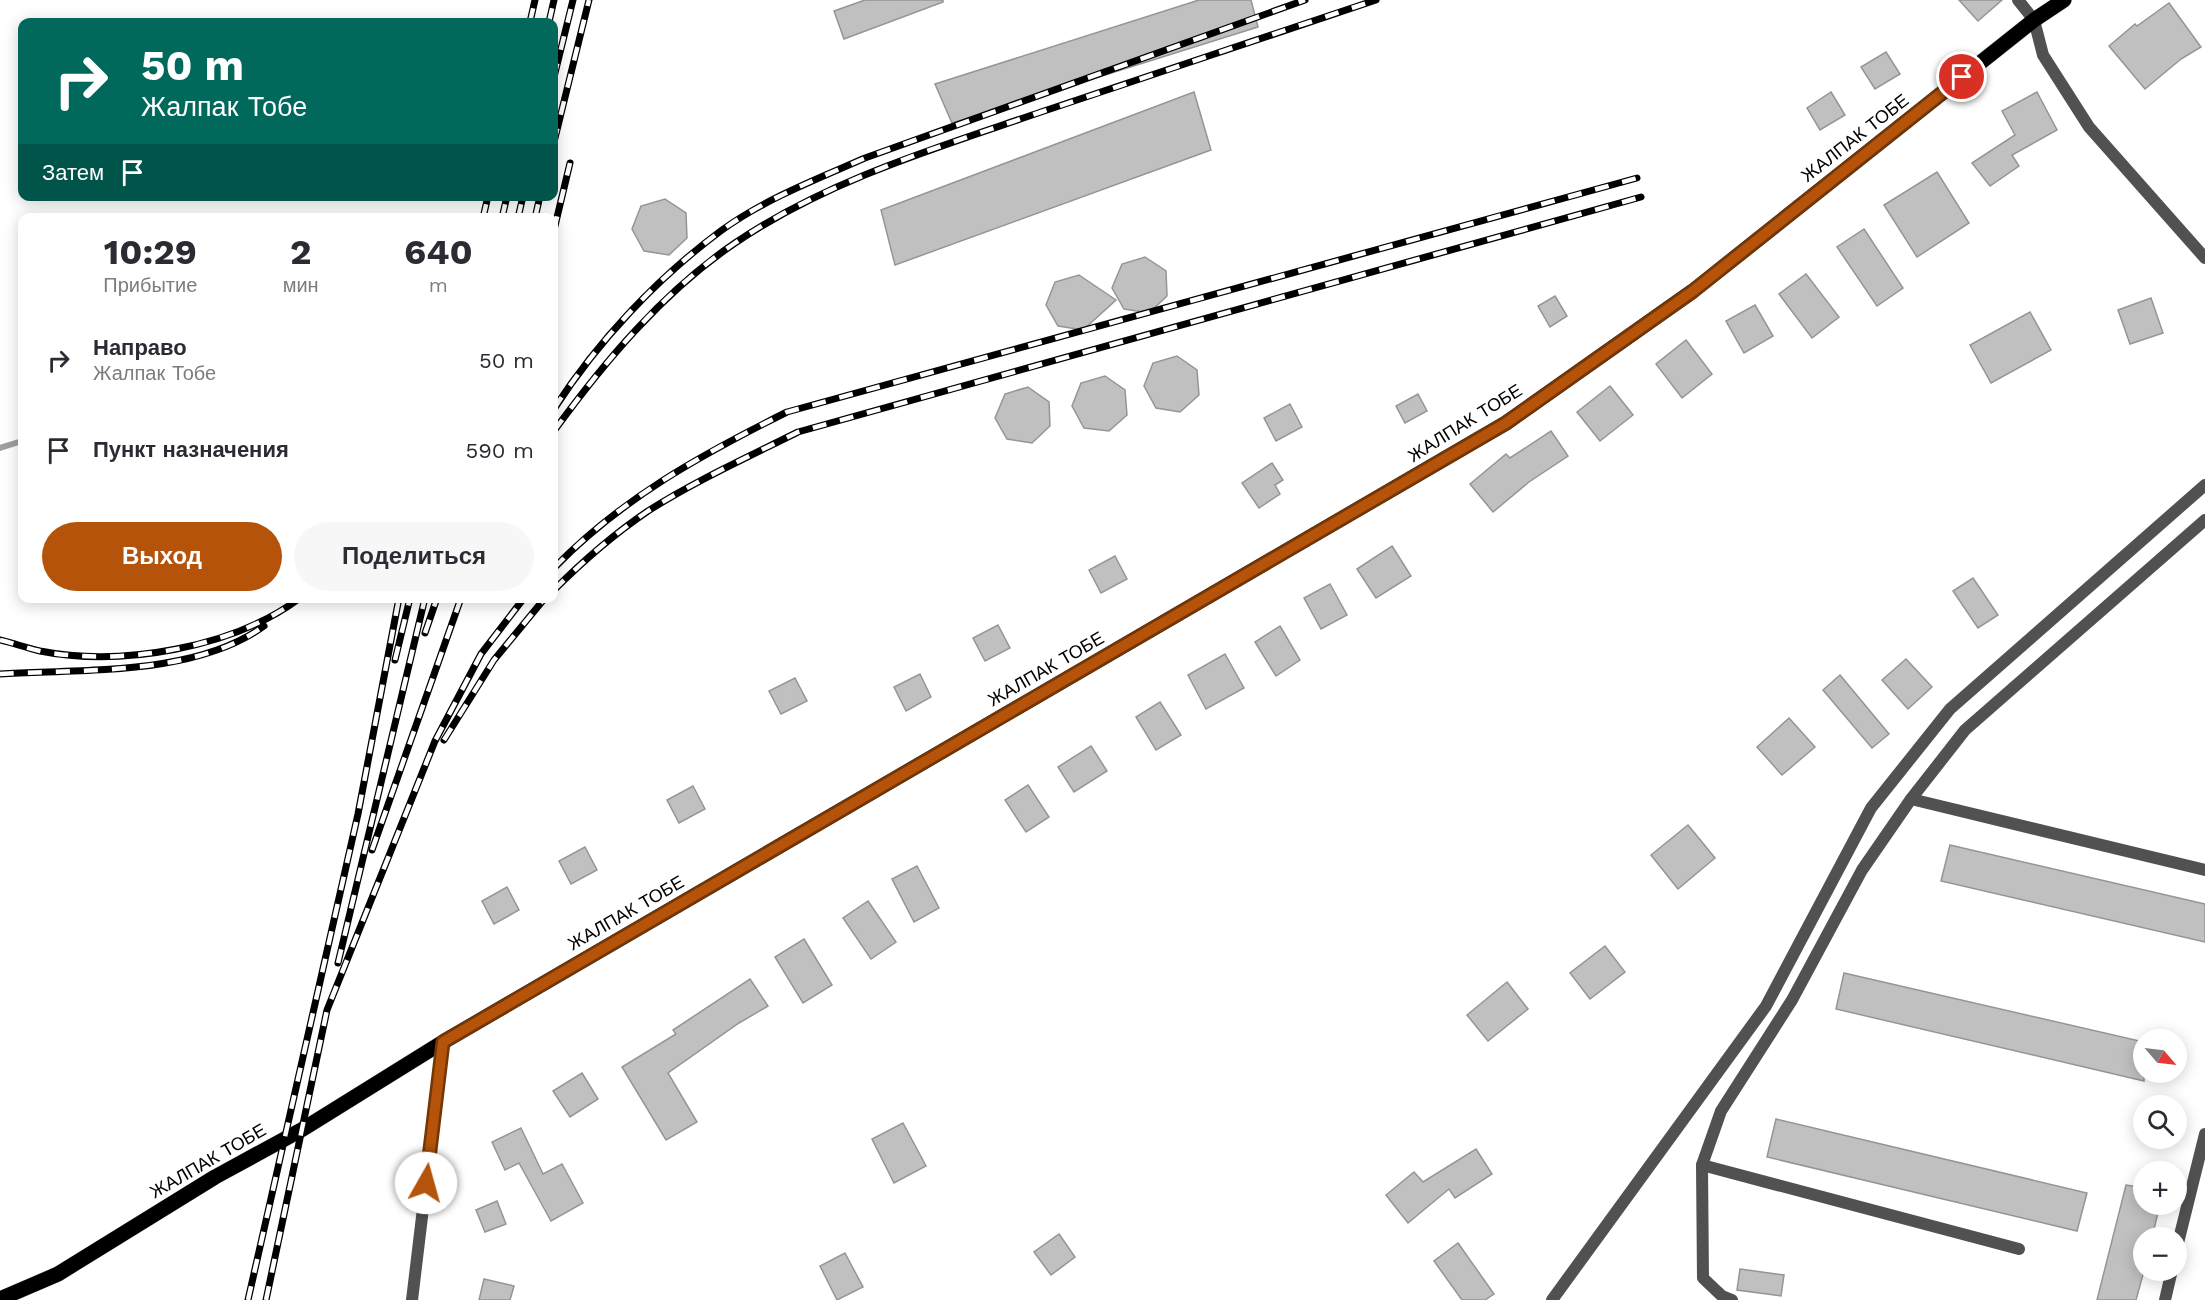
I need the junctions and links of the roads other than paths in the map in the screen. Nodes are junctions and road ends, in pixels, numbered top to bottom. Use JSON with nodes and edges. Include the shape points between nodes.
{"nodes":[{"id":1,"x":2018,"y":0,"type":"edge"},
{"id":2,"x":2064,"y":0,"type":"edge"},
{"id":3,"x":2034,"y":20,"type":"junction"},
{"id":4,"x":2205,"y":258,"type":"edge"},
{"id":5,"x":2205,"y":485,"type":"edge"},
{"id":6,"x":2205,"y":520,"type":"edge"},
{"id":7,"x":1911,"y":799,"type":"junction"},
{"id":8,"x":2205,"y":870,"type":"edge"},
{"id":9,"x":443,"y":1042,"type":"junction"},
{"id":10,"x":2205,"y":1134,"type":"edge"},
{"id":11,"x":1702,"y":1165,"type":"junction"},
{"id":12,"x":2182,"y":1227,"type":"edge"},
{"id":13,"x":2019,"y":1249,"type":"dead end"},
{"id":14,"x":2170,"y":1281,"type":"edge"},
{"id":15,"x":0,"y":1299,"type":"edge"},
{"id":16,"x":411,"y":1300,"type":"edge"},
{"id":17,"x":1552,"y":1300,"type":"edge"},
{"id":18,"x":1732,"y":1300,"type":"edge"},
{"id":19,"x":2166,"y":1300,"type":"edge"}],
"edges":[{"from":1,"to":3,"type":"street"},
{"from":2,"to":3,"type":"main road","name":"ЖАЛПАК ТОБЕ"},
{"from":3,"to":4,"type":"street","via":[[2043,55],[2089,127]]},
{"from":3,"to":9,"type":"main road","name":"ЖАЛПАК ТОБЕ","via":[[1693,291],[1506,423]]},
{"from":5,"to":17,"type":"street","via":[[1950,709],[1871,808],[1766,1006]]},
{"from":6,"to":7,"type":"street","via":[[1965,730]]},
{"from":7,"to":8,"type":"street"},
{"from":7,"to":11,"type":"street","via":[[1862,870],[1792,1000],[1721,1111]]},
{"from":9,"to":15,"type":"main road","name":"ЖАЛПАК ТОБЕ","via":[[58,1274]]},
{"from":9,"to":16,"type":"street"},
{"from":10,"to":12,"type":"street"},
{"from":11,"to":13,"type":"street"},
{"from":11,"to":18,"type":"street","via":[[1703,1278]]},
{"from":14,"to":19,"type":"street"}]}
